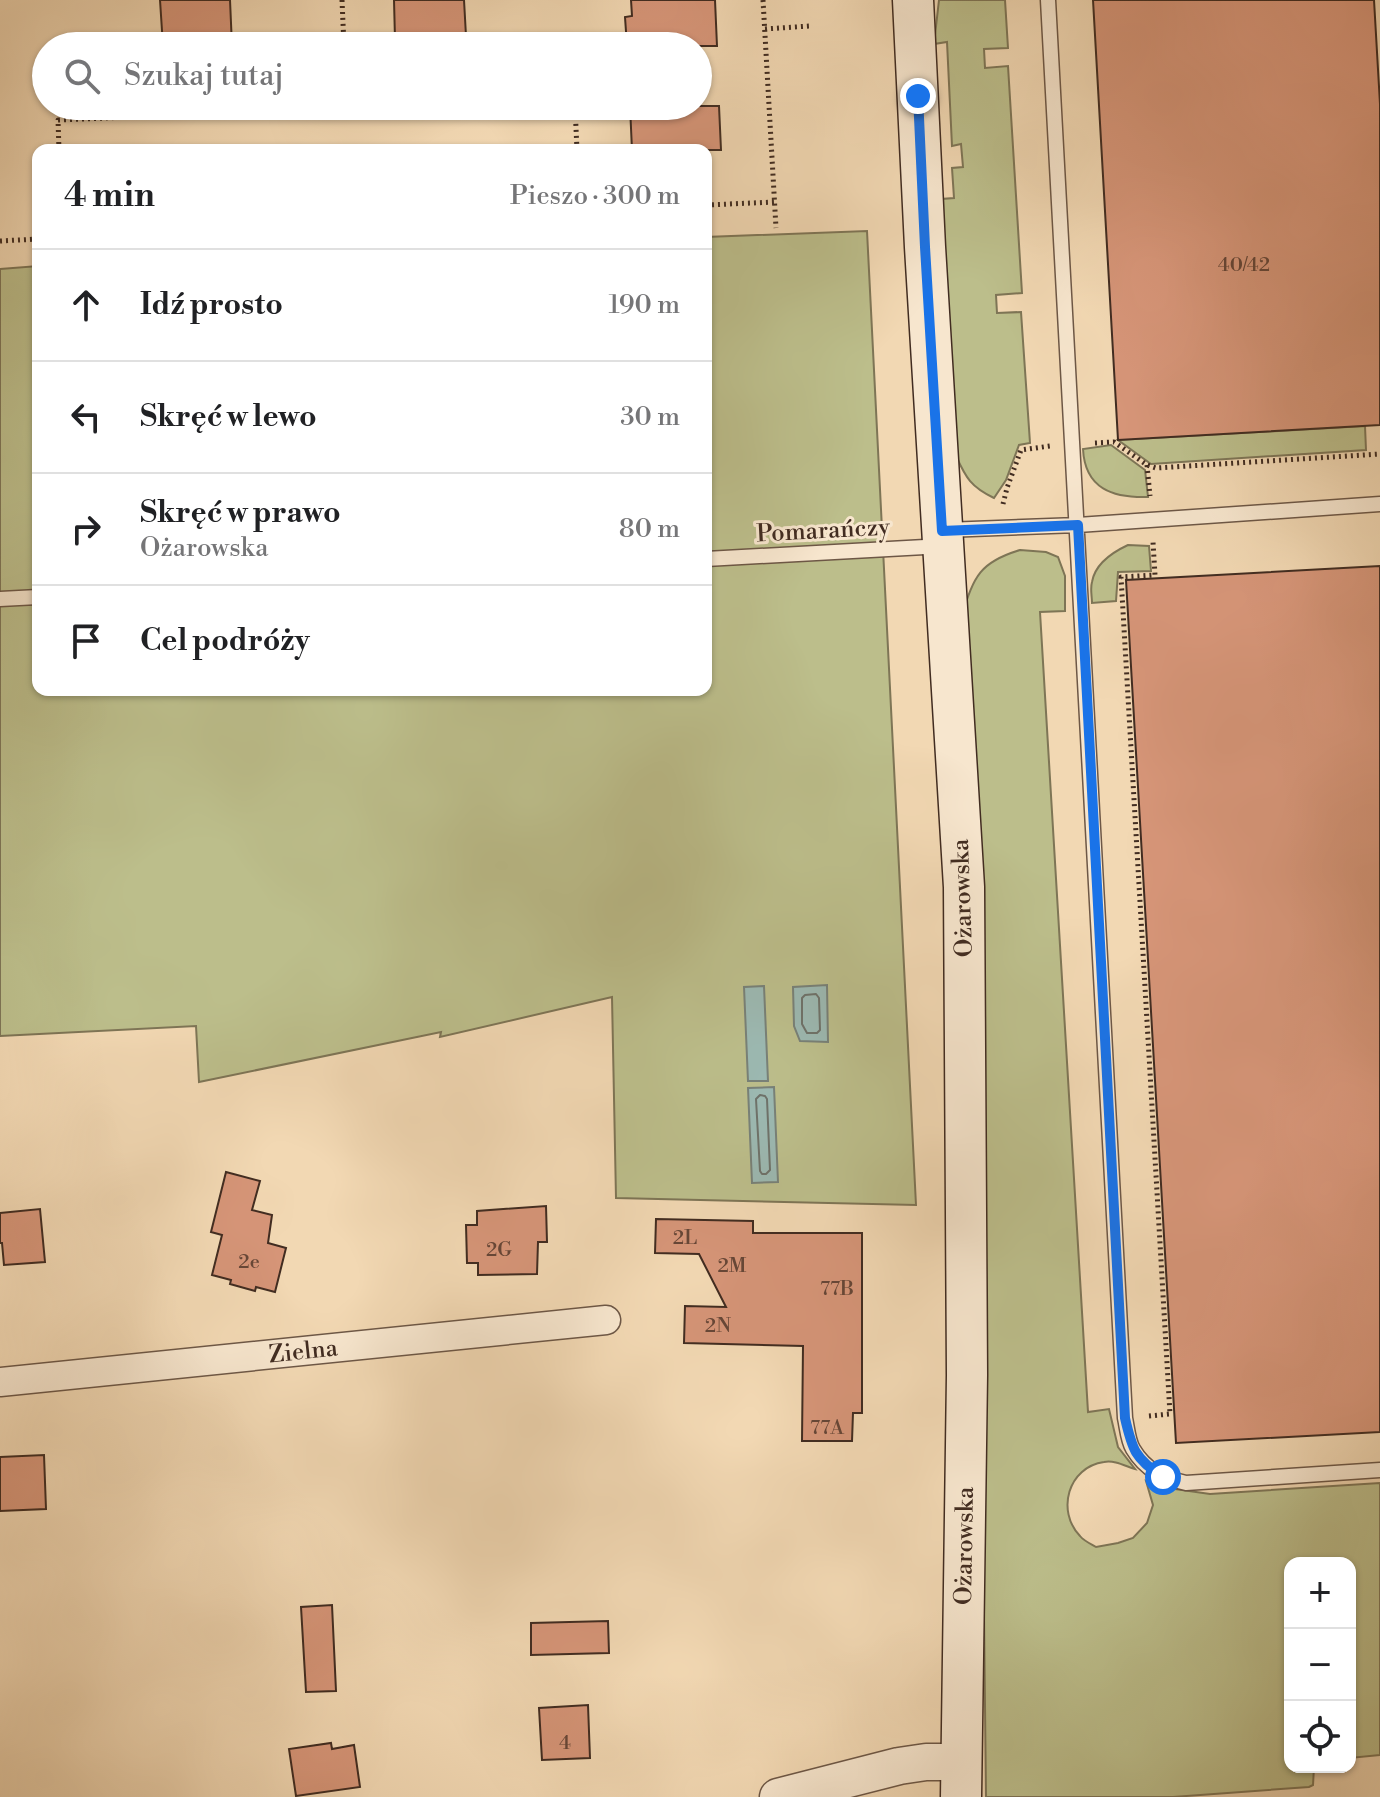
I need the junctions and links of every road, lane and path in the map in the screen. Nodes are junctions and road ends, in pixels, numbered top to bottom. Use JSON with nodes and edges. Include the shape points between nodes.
{"nodes":[{"id":1,"x":342,"y":0,"type":"edge"},
{"id":2,"x":763,"y":0,"type":"edge"},
{"id":3,"x":913,"y":0,"type":"edge"},
{"id":4,"x":1048,"y":0,"type":"edge"},
{"id":5,"x":810,"y":26,"type":"dead end"},
{"id":6,"x":765,"y":29,"type":"junction"},
{"id":7,"x":343,"y":32,"type":"edge"},
{"id":8,"x":58,"y":120,"type":"edge"},
{"id":9,"x":576,"y":120,"type":"edge"},
{"id":10,"x":59,"y":144,"type":"edge"},
{"id":11,"x":577,"y":144,"type":"edge"},
{"id":12,"x":775,"y":202,"type":"junction"},
{"id":13,"x":712,"y":205,"type":"edge"},
{"id":14,"x":776,"y":228,"type":"dead end"},
{"id":15,"x":32,"y":239,"type":"edge"},
{"id":16,"x":0,"y":241,"type":"edge"},
{"id":17,"x":1073,"y":445,"type":"junction"},
{"id":18,"x":1380,"y":454,"type":"edge"},
{"id":19,"x":1147,"y":465,"type":"junction"},
{"id":20,"x":1380,"y":504,"type":"edge"},
{"id":21,"x":1151,"y":520,"type":"junction"},
{"id":22,"x":1078,"y":525,"type":"junction"},
{"id":23,"x":997,"y":529,"type":"junction"},
{"id":24,"x":943,"y":538,"type":"junction"},
{"id":25,"x":712,"y":558,"type":"edge"},
{"id":26,"x":32,"y":597,"type":"edge"},
{"id":27,"x":0,"y":599,"type":"edge"},
{"id":28,"x":606,"y":1320,"type":"dead end"},
{"id":29,"x":0,"y":1382,"type":"edge"},
{"id":30,"x":1125,"y":1418,"type":"junction"},
{"id":31,"x":1380,"y":1470,"type":"edge"},
{"id":32,"x":961,"y":1779,"type":"edge"},
{"id":33,"x":778,"y":1797,"type":"edge"}],
"edges":[{"from":1,"to":7,"type":"path"},
{"from":2,"to":6,"type":"path"},
{"from":3,"to":24,"type":"main road","name":"Ożarowska"},
{"from":4,"to":17,"type":"lane"},
{"from":5,"to":6,"type":"path"},
{"from":6,"to":12,"type":"path"},
{"from":8,"to":10,"type":"path"},
{"from":9,"to":11,"type":"path"},
{"from":12,"to":13,"type":"path"},
{"from":12,"to":14,"type":"path"},
{"from":15,"to":16,"type":"path"},
{"from":17,"to":19,"type":"path","via":[[1114,442]]},
{"from":17,"to":22,"type":"lane"},
{"from":17,"to":23,"type":"path","via":[[1021,450]]},
{"from":18,"to":19,"type":"path"},
{"from":19,"to":21,"type":"path"},
{"from":20,"to":21,"type":"lane","name":"Pomarańczy"},
{"from":21,"to":22,"type":"lane","name":"Pomarańczy"},
{"from":21,"to":30,"type":"path","via":[[1155,575],[1121,577],[1170,1414]]},
{"from":22,"to":23,"type":"lane","name":"Pomarańczy"},
{"from":22,"to":30,"type":"lane"},
{"from":23,"to":24,"type":"lane","name":"Pomarańczy"},
{"from":24,"to":25,"type":"lane","name":"Pomarańczy"},
{"from":24,"to":32,"type":"main road","name":"Ożarowska","via":[[964,887],[967,1375]]},
{"from":26,"to":27,"type":"lane"},
{"from":28,"to":29,"type":"street","name":"Zielna"},
{"from":30,"to":31,"type":"lane","via":[[1132,1448],[1149,1468],[1186,1483]]},
{"from":32,"to":33,"type":"street","via":[[926,1762]]}]}
